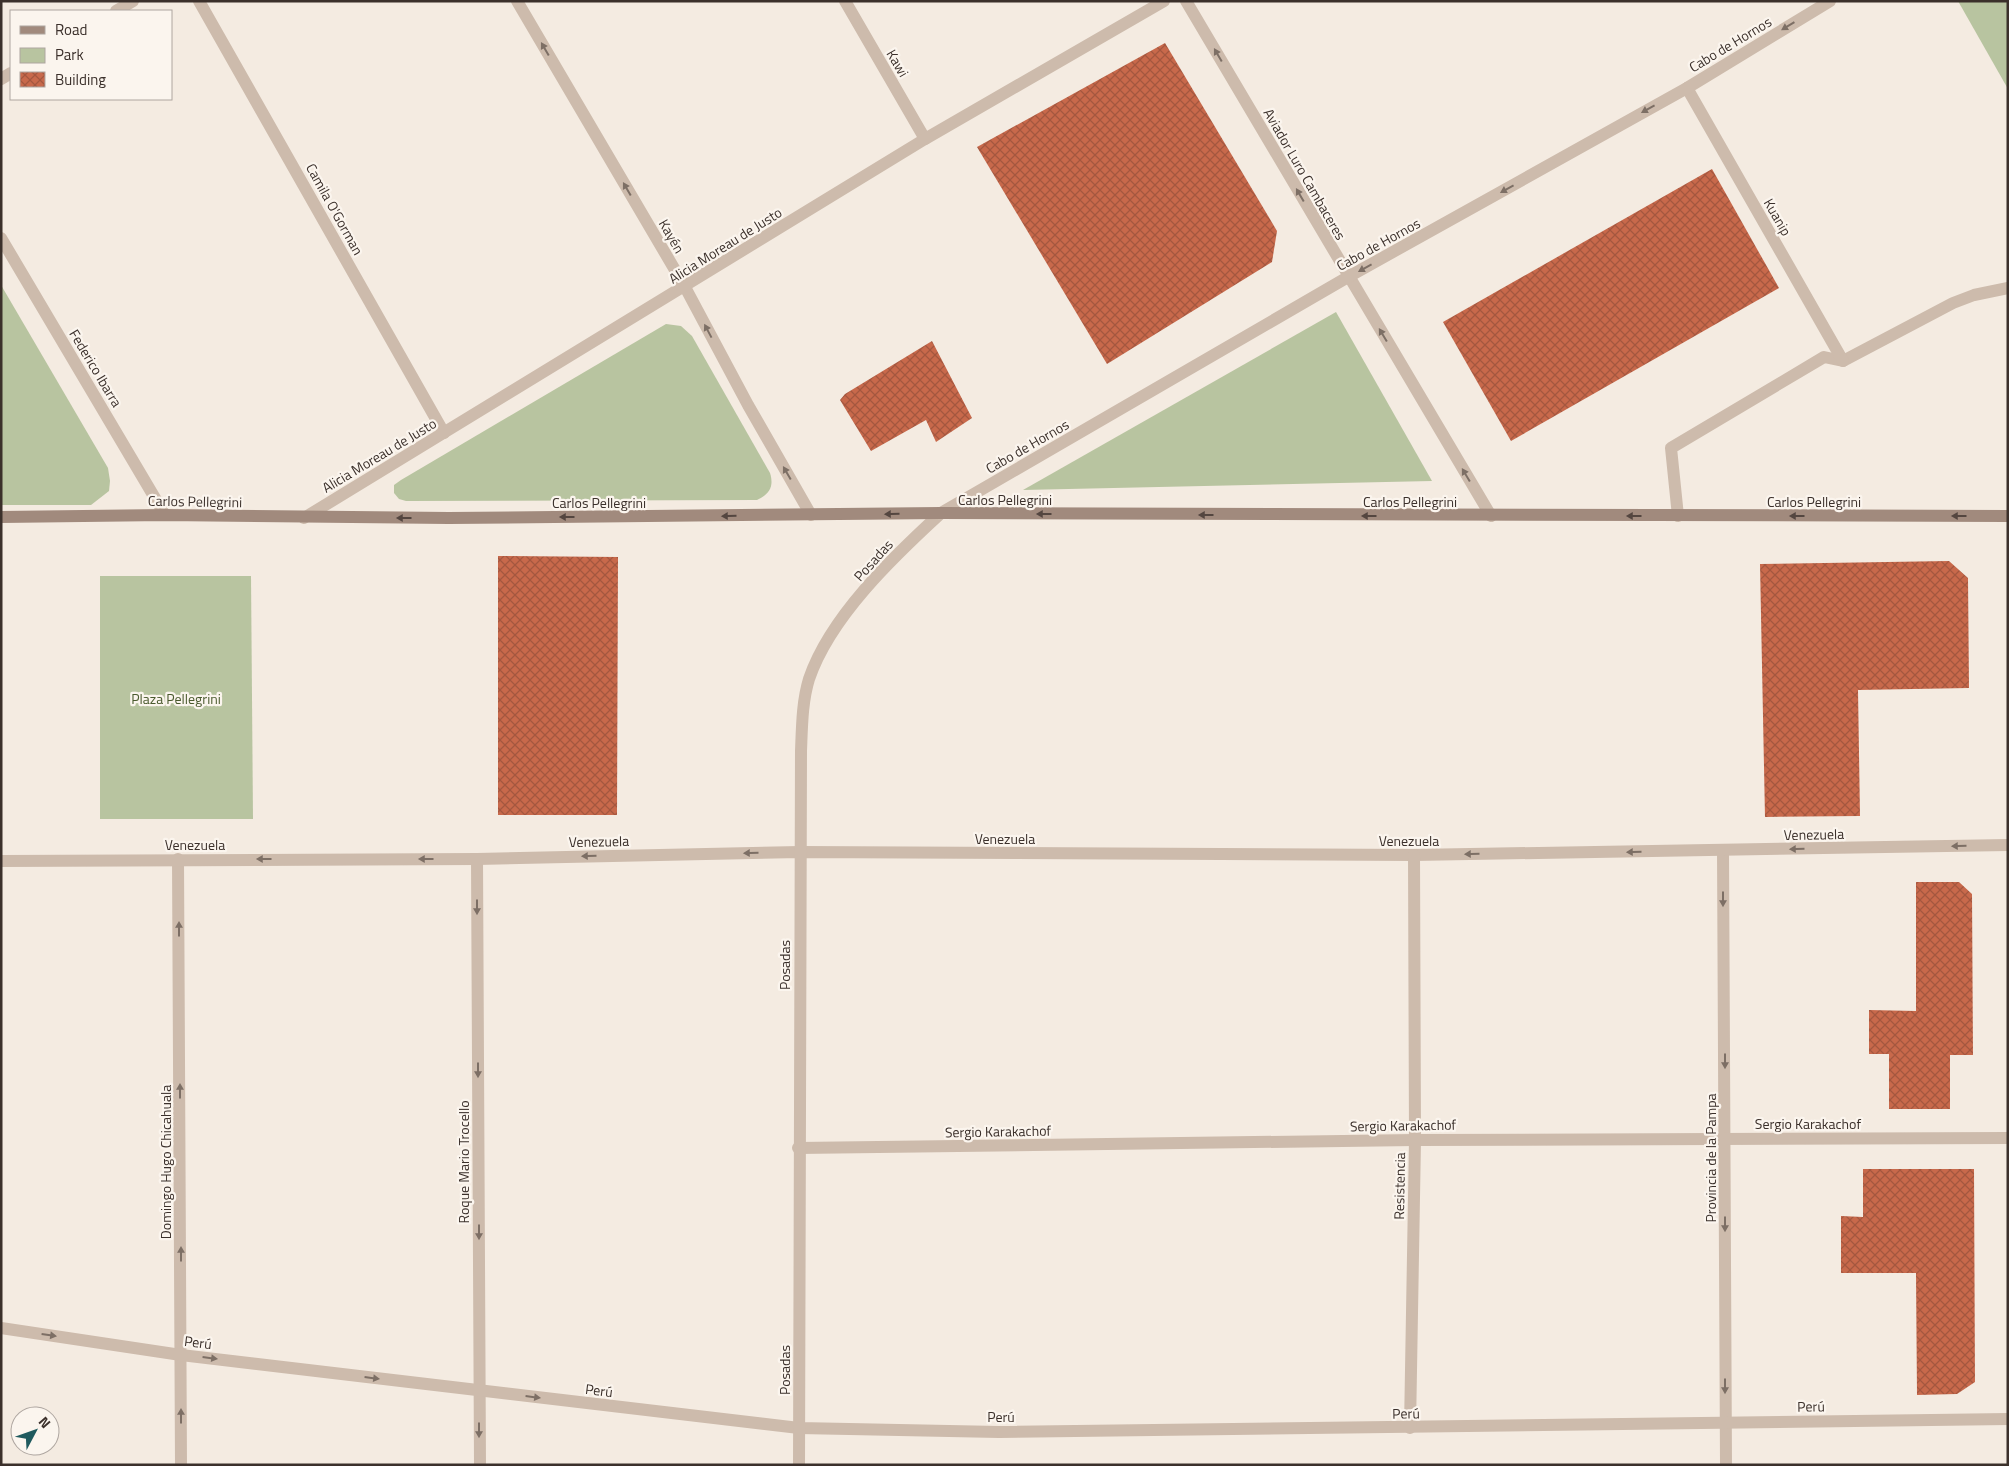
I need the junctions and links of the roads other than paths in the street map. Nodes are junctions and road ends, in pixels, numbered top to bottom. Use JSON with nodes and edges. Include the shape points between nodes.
{"nodes":[{"id":1,"x":133,"y":1,"type":"edge"},
{"id":2,"x":199,"y":1,"type":"edge"},
{"id":3,"x":517,"y":1,"type":"edge"},
{"id":4,"x":845,"y":1,"type":"edge"},
{"id":5,"x":1164,"y":1,"type":"edge"},
{"id":6,"x":1186,"y":1,"type":"edge"},
{"id":7,"x":1830,"y":1,"type":"edge"},
{"id":8,"x":118,"y":10,"type":"edge"},
{"id":9,"x":1687,"y":88,"type":"junction"},
{"id":10,"x":925,"y":139,"type":"junction"},
{"id":11,"x":1,"y":238,"type":"edge"},
{"id":12,"x":1348,"y":277,"type":"junction"},
{"id":13,"x":685,"y":287,"type":"junction"},
{"id":14,"x":2008,"y":288,"type":"edge"},
{"id":15,"x":1843,"y":360,"type":"junction"},
{"id":16,"x":444,"y":433,"type":"junction"},
{"id":17,"x":940,"y":513,"type":"junction"},
{"id":18,"x":165,"y":515,"type":"junction"},
{"id":19,"x":811,"y":515,"type":"junction"},
{"id":20,"x":1491,"y":516,"type":"junction"},
{"id":21,"x":1678,"y":516,"type":"junction"},
{"id":22,"x":2008,"y":516,"type":"edge"},
{"id":23,"x":1,"y":517,"type":"edge"},
{"id":24,"x":304,"y":518,"type":"junction"},
{"id":25,"x":2008,"y":846,"type":"edge"},
{"id":26,"x":1723,"y":850,"type":"junction"},
{"id":27,"x":800,"y":852,"type":"junction"},
{"id":28,"x":1414,"y":856,"type":"junction"},
{"id":29,"x":178,"y":858,"type":"junction"},
{"id":30,"x":477,"y":858,"type":"junction"},
{"id":31,"x":1,"y":861,"type":"edge"},
{"id":32,"x":1725,"y":1138,"type":"junction"},
{"id":33,"x":2008,"y":1138,"type":"edge"},
{"id":34,"x":1415,"y":1140,"type":"junction"},
{"id":35,"x":798,"y":1148,"type":"junction"},
{"id":36,"x":1,"y":1328,"type":"edge"},
{"id":37,"x":181,"y":1355,"type":"junction"},
{"id":38,"x":479,"y":1391,"type":"junction"},
{"id":39,"x":2008,"y":1419,"type":"edge"},
{"id":40,"x":1725,"y":1422,"type":"junction"},
{"id":41,"x":799,"y":1428,"type":"junction"},
{"id":42,"x":1410,"y":1428,"type":"junction"},
{"id":43,"x":181,"y":1465,"type":"edge"},
{"id":44,"x":480,"y":1465,"type":"edge"},
{"id":45,"x":799,"y":1465,"type":"edge"},
{"id":46,"x":1726,"y":1465,"type":"edge"}],
"edges":[{"from":1,"to":8,"type":"street"},
{"from":2,"to":16,"type":"street","name":"Camila O'Gorman"},
{"from":13,"to":3,"type":"street","name":"Kayén","one_way":true},
{"from":4,"to":10,"type":"street","name":"Kawi"},
{"from":5,"to":10,"type":"street","name":"Alicia Moreau de Justo"},
{"from":12,"to":6,"type":"street","name":"Aviador Luro Cambaceres","one_way":true},
{"from":7,"to":9,"type":"street","name":"Cabo de Hornos","one_way":true},
{"from":9,"to":12,"type":"street","name":"Cabo de Hornos","one_way":true},
{"from":9,"to":15,"type":"street","name":"Kuanip"},
{"from":10,"to":13,"type":"street","name":"Alicia Moreau de Justo"},
{"from":11,"to":18,"type":"street","name":"Federico Ibarra"},
{"from":12,"to":17,"type":"street","name":"Cabo de Hornos"},
{"from":20,"to":12,"type":"street","name":"Aviador Luro Cambaceres","one_way":true},
{"from":13,"to":16,"type":"street","name":"Alicia Moreau de Justo"},
{"from":19,"to":13,"type":"street","name":"Kayén","one_way":true},
{"from":14,"to":15,"type":"street","via":[[1953,303]]},
{"from":15,"to":21,"type":"street","via":[[1824,357],[1671,448]]},
{"from":16,"to":24,"type":"street","name":"Alicia Moreau de Justo"},
{"from":17,"to":19,"type":"street","name":"Carlos Pellegrini","one_way":true},
{"from":20,"to":17,"type":"street","name":"Carlos Pellegrini","one_way":true},
{"from":17,"to":27,"type":"street","name":"Posadas","via":[[873,580],[822,648],[809,680],[802,712]]},
{"from":18,"to":23,"type":"street","name":"Carlos Pellegrini"},
{"from":18,"to":24,"type":"street","name":"Carlos Pellegrini"},
{"from":19,"to":24,"type":"street","name":"Carlos Pellegrini","one_way":true},
{"from":21,"to":20,"type":"street","name":"Carlos Pellegrini","one_way":true},
{"from":22,"to":21,"type":"street","name":"Carlos Pellegrini","one_way":true},
{"from":25,"to":26,"type":"street","name":"Venezuela","one_way":true},
{"from":26,"to":28,"type":"street","name":"Venezuela","one_way":true},
{"from":26,"to":32,"type":"street","name":"Provincia de la Pampa","one_way":true},
{"from":27,"to":28,"type":"street","name":"Venezuela"},
{"from":27,"to":30,"type":"street","name":"Venezuela","one_way":true},
{"from":27,"to":35,"type":"street","name":"Posadas"},
{"from":28,"to":34,"type":"street","name":"Resistencia"},
{"from":30,"to":29,"type":"street","name":"Venezuela","one_way":true},
{"from":29,"to":31,"type":"street","name":"Venezuela"},
{"from":37,"to":29,"type":"street","name":"Domingo Hugo Chicahuala","one_way":true},
{"from":30,"to":38,"type":"street","name":"Roque Mario Trocello","one_way":true},
{"from":32,"to":33,"type":"street","name":"Sergio Karakachof"},
{"from":32,"to":34,"type":"street","name":"Sergio Karakachof"},
{"from":32,"to":40,"type":"street","name":"Provincia de la Pampa","one_way":true},
{"from":34,"to":35,"type":"street","name":"Sergio Karakachof"},
{"from":34,"to":42,"type":"street","name":"Resistencia"},
{"from":35,"to":41,"type":"street","name":"Posadas"},
{"from":36,"to":37,"type":"street","name":"Perú","one_way":true},
{"from":37,"to":38,"type":"street","name":"Perú","one_way":true},
{"from":43,"to":37,"type":"street","name":"Domingo Hugo Chicahuala","one_way":true},
{"from":38,"to":41,"type":"street","name":"Perú","one_way":true},
{"from":38,"to":44,"type":"street","name":"Roque Mario Trocello","one_way":true},
{"from":39,"to":40,"type":"street","name":"Perú"},
{"from":40,"to":42,"type":"street","name":"Perú"},
{"from":40,"to":46,"type":"street","name":"Provincia de la Pampa"},
{"from":41,"to":42,"type":"street","name":"Perú","via":[[999,1432]]},
{"from":41,"to":45,"type":"street","name":"Posadas"}]}
